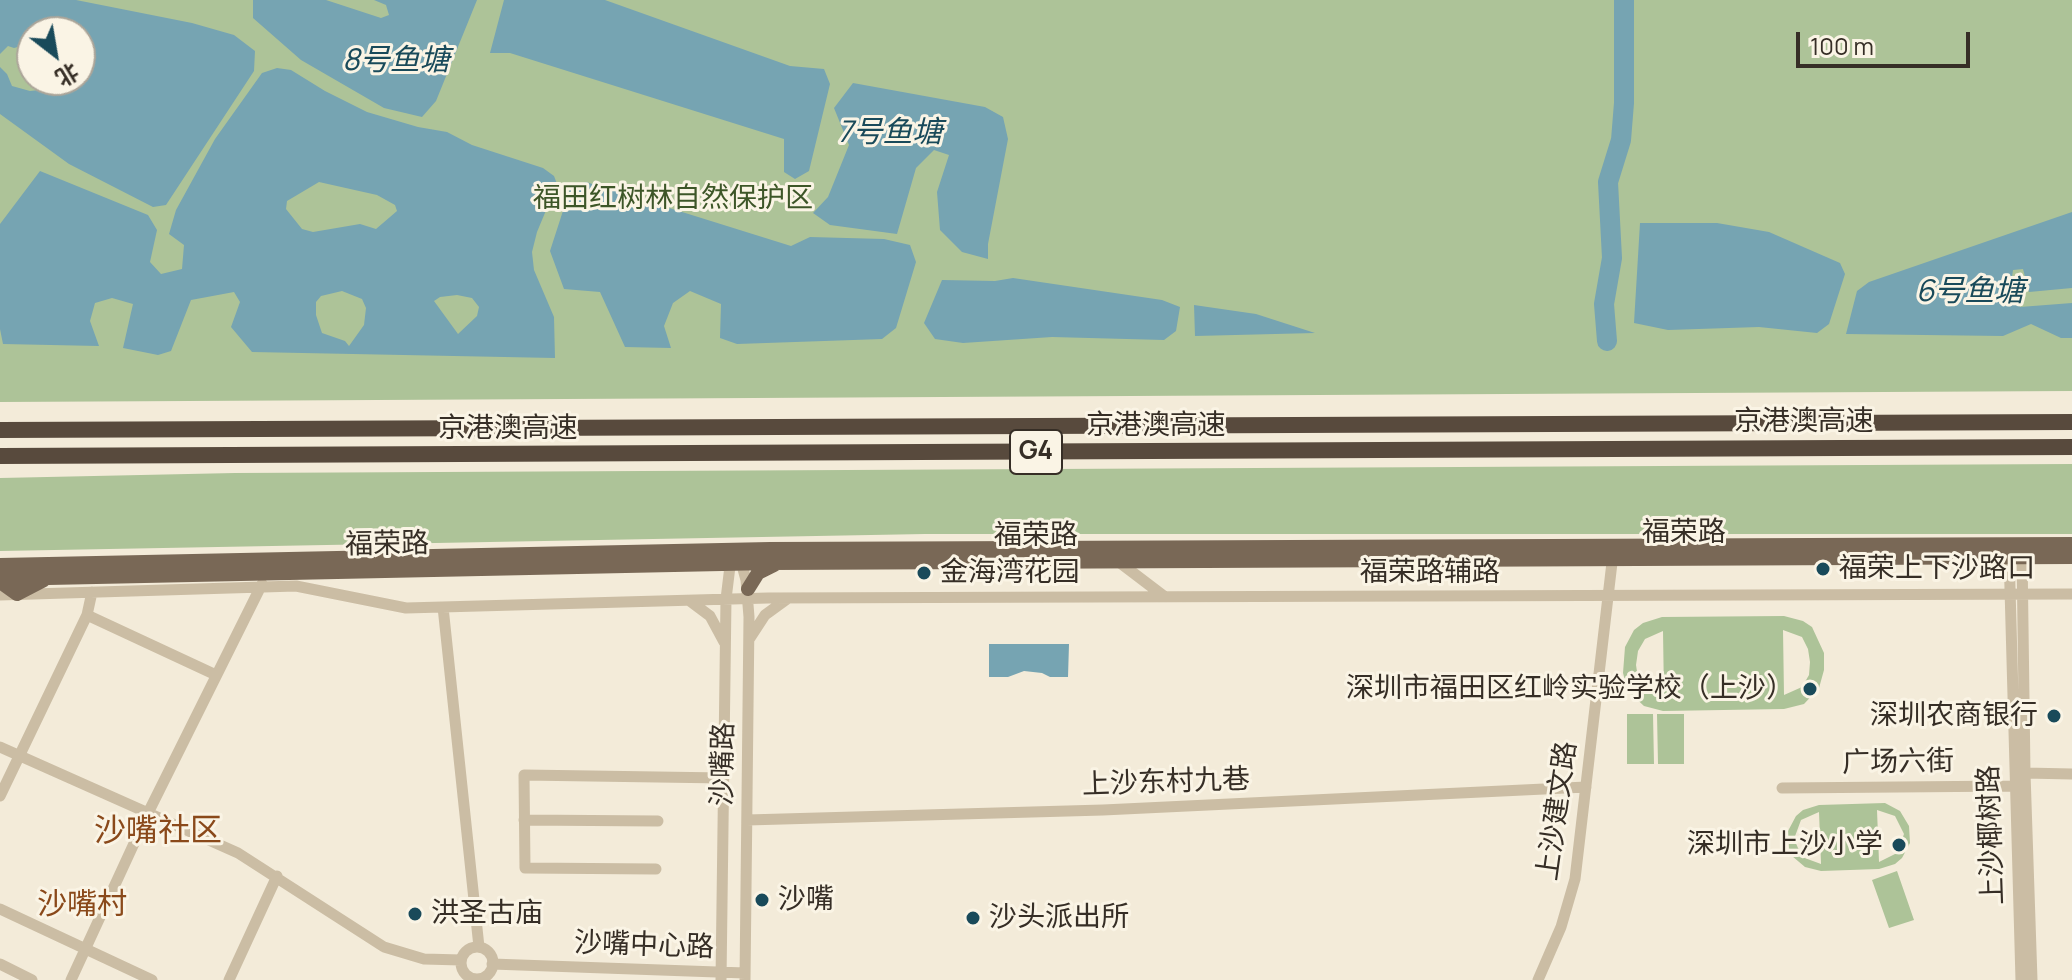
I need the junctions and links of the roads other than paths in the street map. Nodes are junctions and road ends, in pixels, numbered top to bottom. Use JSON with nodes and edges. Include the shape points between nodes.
{"nodes":[{"id":1,"x":2072,"y":422,"type":"edge"},
{"id":2,"x":0,"y":430,"type":"edge"},
{"id":3,"x":2072,"y":447,"type":"edge"},
{"id":4,"x":0,"y":456,"type":"edge"},
{"id":5,"x":2072,"y":544,"type":"edge"},
{"id":6,"x":2016,"y":551,"type":"junction"},
{"id":7,"x":1613,"y":553,"type":"junction"},
{"id":8,"x":736,"y":557,"type":"junction"},
{"id":9,"x":2072,"y":557,"type":"edge"},
{"id":10,"x":1118,"y":562,"type":"junction"},
{"id":11,"x":778,"y":563,"type":"junction"},
{"id":12,"x":0,"y":565,"type":"edge"},
{"id":13,"x":48,"y":578,"type":"junction"},
{"id":14,"x":0,"y":580,"type":"edge"},
{"id":15,"x":264,"y":580,"type":"junction"},
{"id":16,"x":92,"y":592,"type":"junction"},
{"id":17,"x":2009,"y":593,"type":"junction"},
{"id":18,"x":17,"y":594,"type":"junction"},
{"id":19,"x":748,"y":594,"type":"junction"},
{"id":20,"x":2023,"y":594,"type":"junction"},
{"id":21,"x":2072,"y":594,"type":"edge"},
{"id":22,"x":0,"y":595,"type":"edge"},
{"id":23,"x":1608,"y":596,"type":"junction"},
{"id":24,"x":1165,"y":597,"type":"junction"},
{"id":25,"x":789,"y":598,"type":"junction"},
{"id":26,"x":726,"y":599,"type":"junction"},
{"id":27,"x":686,"y":600,"type":"junction"},
{"id":28,"x":443,"y":607,"type":"junction"},
{"id":29,"x":87,"y":615,"type":"junction"},
{"id":30,"x":749,"y":642,"type":"junction"},
{"id":31,"x":725,"y":651,"type":"junction"},
{"id":32,"x":216,"y":675,"type":"junction"},
{"id":33,"x":0,"y":747,"type":"edge"},
{"id":34,"x":19,"y":756,"type":"junction"},
{"id":35,"x":2025,"y":773,"type":"junction"},
{"id":36,"x":2072,"y":774,"type":"edge"},
{"id":37,"x":724,"y":778,"type":"junction"},
{"id":38,"x":2014,"y":786,"type":"junction"},
{"id":39,"x":1586,"y":787,"type":"junction"},
{"id":40,"x":1782,"y":788,"type":"dead end"},
{"id":41,"x":0,"y":796,"type":"edge"},
{"id":42,"x":149,"y":811,"type":"junction"},
{"id":43,"x":524,"y":820,"type":"junction"},
{"id":44,"x":747,"y":820,"type":"junction"},
{"id":45,"x":658,"y":821,"type":"dead end"},
{"id":46,"x":656,"y":869,"type":"dead end"},
{"id":47,"x":277,"y":876,"type":"junction"},
{"id":48,"x":0,"y":909,"type":"edge"},
{"id":49,"x":479,"y":947,"type":"junction"},
{"id":50,"x":85,"y":950,"type":"junction"},
{"id":51,"x":461,"y":960,"type":"junction"},
{"id":52,"x":0,"y":964,"type":"edge"},
{"id":53,"x":492,"y":964,"type":"junction"},
{"id":54,"x":721,"y":977,"type":"edge"},
{"id":55,"x":745,"y":977,"type":"edge"},
{"id":56,"x":474,"y":979,"type":"edge"},
{"id":57,"x":32,"y":980,"type":"edge"},
{"id":58,"x":71,"y":980,"type":"edge"},
{"id":59,"x":152,"y":980,"type":"edge"},
{"id":60,"x":229,"y":980,"type":"edge"},
{"id":61,"x":1538,"y":980,"type":"edge"},
{"id":62,"x":2021,"y":980,"type":"edge"},
{"id":63,"x":2032,"y":980,"type":"edge"}],
"edges":[{"from":1,"to":2,"type":"highway","name":"京港澳高速","number":"G4"},
{"from":3,"to":4,"type":"highway","name":"京港澳高速","number":"G4"},
{"from":5,"to":6,"type":"main road","name":"福荣路"},
{"from":6,"to":7,"type":"main road","name":"福荣路"},
{"from":6,"to":9,"type":"main road","name":"福荣路"},
{"from":6,"to":17,"type":"street","name":"上沙椰树路"},
{"from":6,"to":20,"type":"street","name":"上沙椰树路"},
{"from":7,"to":8,"type":"main road","name":"福荣路"},
{"from":7,"to":10,"type":"main road","name":"福荣路"},
{"from":7,"to":23,"type":"street","name":"上沙建文路"},
{"from":8,"to":11,"type":"main road","name":"福荣路"},
{"from":8,"to":12,"type":"main road","name":"福荣路"},
{"from":8,"to":15,"type":"main road","name":"福荣路"},
{"from":8,"to":19,"type":"street","name":"沙嘴路"},
{"from":8,"to":26,"type":"street","name":"沙嘴路"},
{"from":10,"to":11,"type":"main road","name":"福荣路"},
{"from":10,"to":24,"type":"street"},
{"from":11,"to":19,"type":"main road","via":[[758,573]]},
{"from":13,"to":14,"type":"main road","name":"福荣路"},
{"from":13,"to":15,"type":"main road","name":"福荣路"},
{"from":13,"to":18,"type":"main road"},
{"from":14,"to":18,"type":"main road"},
{"from":15,"to":16,"type":"street","name":"福荣路辅路"},
{"from":15,"to":28,"type":"street","name":"福荣路辅路","via":[[396,607]]},
{"from":15,"to":32,"type":"street"},
{"from":16,"to":18,"type":"street","name":"福荣路辅路"},
{"from":16,"to":29,"type":"street"},
{"from":17,"to":20,"type":"street","name":"福荣路辅路"},
{"from":17,"to":23,"type":"street","name":"福荣路辅路"},
{"from":17,"to":38,"type":"street","name":"上沙椰树路"},
{"from":18,"to":22,"type":"street","name":"福荣路辅路"},
{"from":19,"to":25,"type":"street","name":"福荣路辅路"},
{"from":19,"to":26,"type":"street","name":"福荣路辅路"},
{"from":19,"to":30,"type":"street","name":"沙嘴路"},
{"from":20,"to":21,"type":"street","name":"福荣路辅路"},
{"from":20,"to":35,"type":"street","name":"上沙椰树路"},
{"from":23,"to":24,"type":"street","name":"福荣路辅路"},
{"from":23,"to":39,"type":"street","name":"上沙建文路"},
{"from":24,"to":25,"type":"street","name":"福荣路辅路"},
{"from":25,"to":30,"type":"street","via":[[765,615]]},
{"from":26,"to":27,"type":"street","name":"福荣路辅路"},
{"from":26,"to":31,"type":"street","name":"沙嘴路"},
{"from":27,"to":28,"type":"street","name":"福荣路辅路"},
{"from":27,"to":31,"type":"street","via":[[708,614]]},
{"from":28,"to":49,"type":"street"},
{"from":29,"to":32,"type":"street"},
{"from":29,"to":34,"type":"street"},
{"from":30,"to":44,"type":"street","name":"沙嘴路"},
{"from":31,"to":37,"type":"street","name":"沙嘴路"},
{"from":32,"to":42,"type":"street"},
{"from":33,"to":34,"type":"street"},
{"from":34,"to":41,"type":"street"},
{"from":34,"to":42,"type":"street"},
{"from":35,"to":36,"type":"street"},
{"from":35,"to":63,"type":"street","name":"上沙椰树路"},
{"from":37,"to":43,"type":"street","via":[[524,775]]},
{"from":37,"to":54,"type":"street","name":"沙嘴路"},
{"from":38,"to":40,"type":"street","name":"广场六街"},
{"from":38,"to":62,"type":"street","name":"上沙椰树路"},
{"from":39,"to":44,"type":"street","name":"上沙东村九巷","via":[[1095,811]]},
{"from":39,"to":61,"type":"street","name":"上沙建文路","via":[[1575,879]]},
{"from":42,"to":47,"type":"street"},
{"from":42,"to":50,"type":"street"},
{"from":43,"to":45,"type":"street"},
{"from":43,"to":46,"type":"street","via":[[525,868]]},
{"from":44,"to":55,"type":"street","name":"沙嘴路"},
{"from":47,"to":51,"type":"street","via":[[384,947],[424,959]]},
{"from":47,"to":60,"type":"street"},
{"from":48,"to":50,"type":"street"},
{"from":49,"to":51,"type":"street","via":[[465,952]]},
{"from":49,"to":53,"type":"street"},
{"from":50,"to":58,"type":"street"},
{"from":50,"to":59,"type":"street"},
{"from":51,"to":56,"type":"street","via":[[462,970]]},
{"from":52,"to":57,"type":"street"},
{"from":53,"to":54,"type":"street","name":"沙嘴中心路"},
{"from":53,"to":56,"type":"street","via":[[488,973]]},
{"from":54,"to":55,"type":"street","name":"沙嘴中心路"}]}
